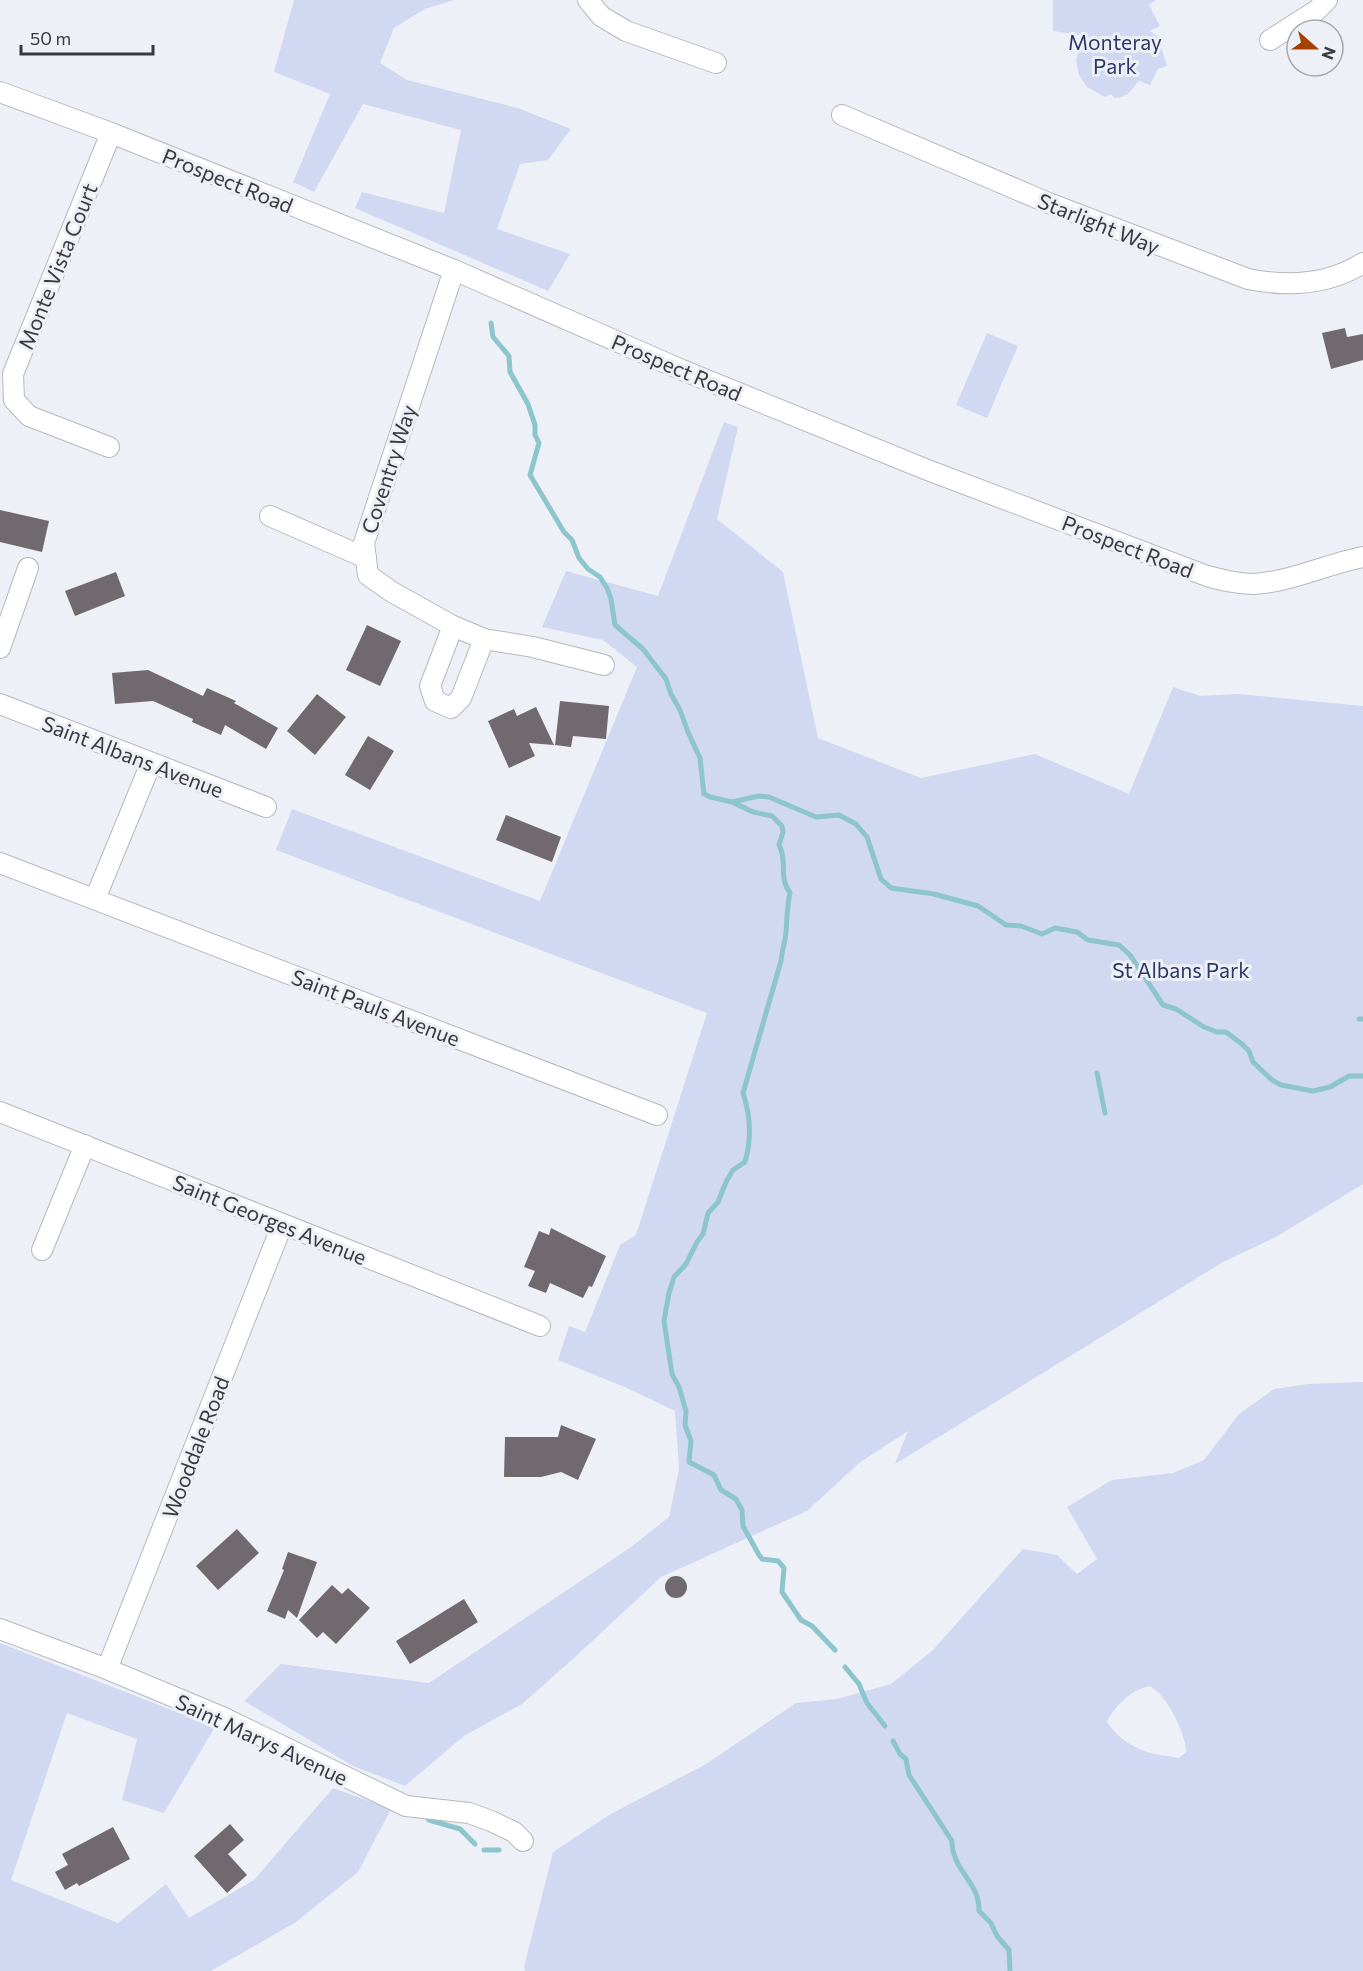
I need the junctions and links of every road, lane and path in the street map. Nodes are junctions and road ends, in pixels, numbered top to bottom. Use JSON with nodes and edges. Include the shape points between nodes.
{"nodes":[{"id":1,"x":588,"y":0,"type":"edge"},
{"id":2,"x":1327,"y":0,"type":"edge"},
{"id":3,"x":1270,"y":40,"type":"dead end"},
{"id":4,"x":716,"y":63,"type":"dead end"},
{"id":5,"x":0,"y":92,"type":"edge"},
{"id":6,"x":842,"y":116,"type":"dead end"},
{"id":7,"x":111,"y":133,"type":"junction"},
{"id":8,"x":1363,"y":263,"type":"edge"},
{"id":9,"x":454,"y":270,"type":"junction"},
{"id":10,"x":109,"y":447,"type":"dead end"},
{"id":11,"x":270,"y":516,"type":"dead end"},
{"id":12,"x":1363,"y":557,"type":"edge"},
{"id":13,"x":366,"y":558,"type":"junction"},
{"id":14,"x":28,"y":568,"type":"dead end"},
{"id":15,"x":453,"y":626,"type":"junction"},
{"id":16,"x":484,"y":639,"type":"junction"},
{"id":17,"x":0,"y":648,"type":"edge"},
{"id":18,"x":604,"y":665,"type":"dead end"},
{"id":19,"x":0,"y":704,"type":"edge"},
{"id":20,"x":151,"y":763,"type":"junction"},
{"id":21,"x":266,"y":807,"type":"dead end"},
{"id":22,"x":0,"y":863,"type":"edge"},
{"id":23,"x":96,"y":899,"type":"junction"},
{"id":24,"x":0,"y":1112,"type":"edge"},
{"id":25,"x":657,"y":1115,"type":"dead end"},
{"id":26,"x":85,"y":1145,"type":"junction"},
{"id":27,"x":282,"y":1225,"type":"junction"},
{"id":28,"x":42,"y":1250,"type":"dead end"},
{"id":29,"x":540,"y":1326,"type":"dead end"},
{"id":30,"x":0,"y":1629,"type":"edge"},
{"id":31,"x":107,"y":1670,"type":"junction"},
{"id":32,"x":523,"y":1841,"type":"dead end"}],
"edges":[{"from":1,"to":4,"type":"street","via":[[600,16],[626,31]]},
{"from":2,"to":3,"type":"street"},
{"from":5,"to":7,"type":"street","name":"Prospect Road"},
{"from":6,"to":8,"type":"street","name":"Starlight Way","via":[[1046,202],[1248,279],[1293,284],[1321,281]]},
{"from":7,"to":9,"type":"street","name":"Prospect Road"},
{"from":7,"to":10,"type":"street","name":"Monte Vista Court","via":[[13,374],[14,400],[29,416]]},
{"from":9,"to":12,"type":"street","name":"Prospect Road","via":[[682,370],[903,460],[1207,576],[1252,584]]},
{"from":9,"to":13,"type":"street","name":"Coventry Way","via":[[364,543]]},
{"from":11,"to":13,"type":"street"},
{"from":13,"to":15,"type":"street","name":"Coventry Way","via":[[368,575]]},
{"from":14,"to":17,"type":"street"},
{"from":15,"to":16,"type":"street","name":"Coventry Way"},
{"from":15,"to":16,"type":"street","via":[[430,686],[435,701],[451,708],[461,698]]},
{"from":16,"to":18,"type":"street","name":"Coventry Way","via":[[533,646]]},
{"from":19,"to":20,"type":"street","name":"Saint Albans Avenue"},
{"from":20,"to":21,"type":"street","name":"Saint Albans Avenue"},
{"from":20,"to":23,"type":"street"},
{"from":22,"to":23,"type":"street","name":"Saint Pauls Avenue"},
{"from":23,"to":25,"type":"street","name":"Saint Pauls Avenue"},
{"from":24,"to":26,"type":"street","name":"Saint Georges Avenue"},
{"from":26,"to":27,"type":"street","name":"Saint Georges Avenue"},
{"from":26,"to":28,"type":"street"},
{"from":27,"to":29,"type":"street","name":"Saint Georges Avenue"},
{"from":27,"to":31,"type":"street","name":"Wooddale Road"},
{"from":30,"to":31,"type":"street","name":"Saint Marys Avenue"},
{"from":31,"to":32,"type":"street","name":"Saint Marys Avenue","via":[[222,1717],[406,1806],[469,1813],[514,1832]]}]}
